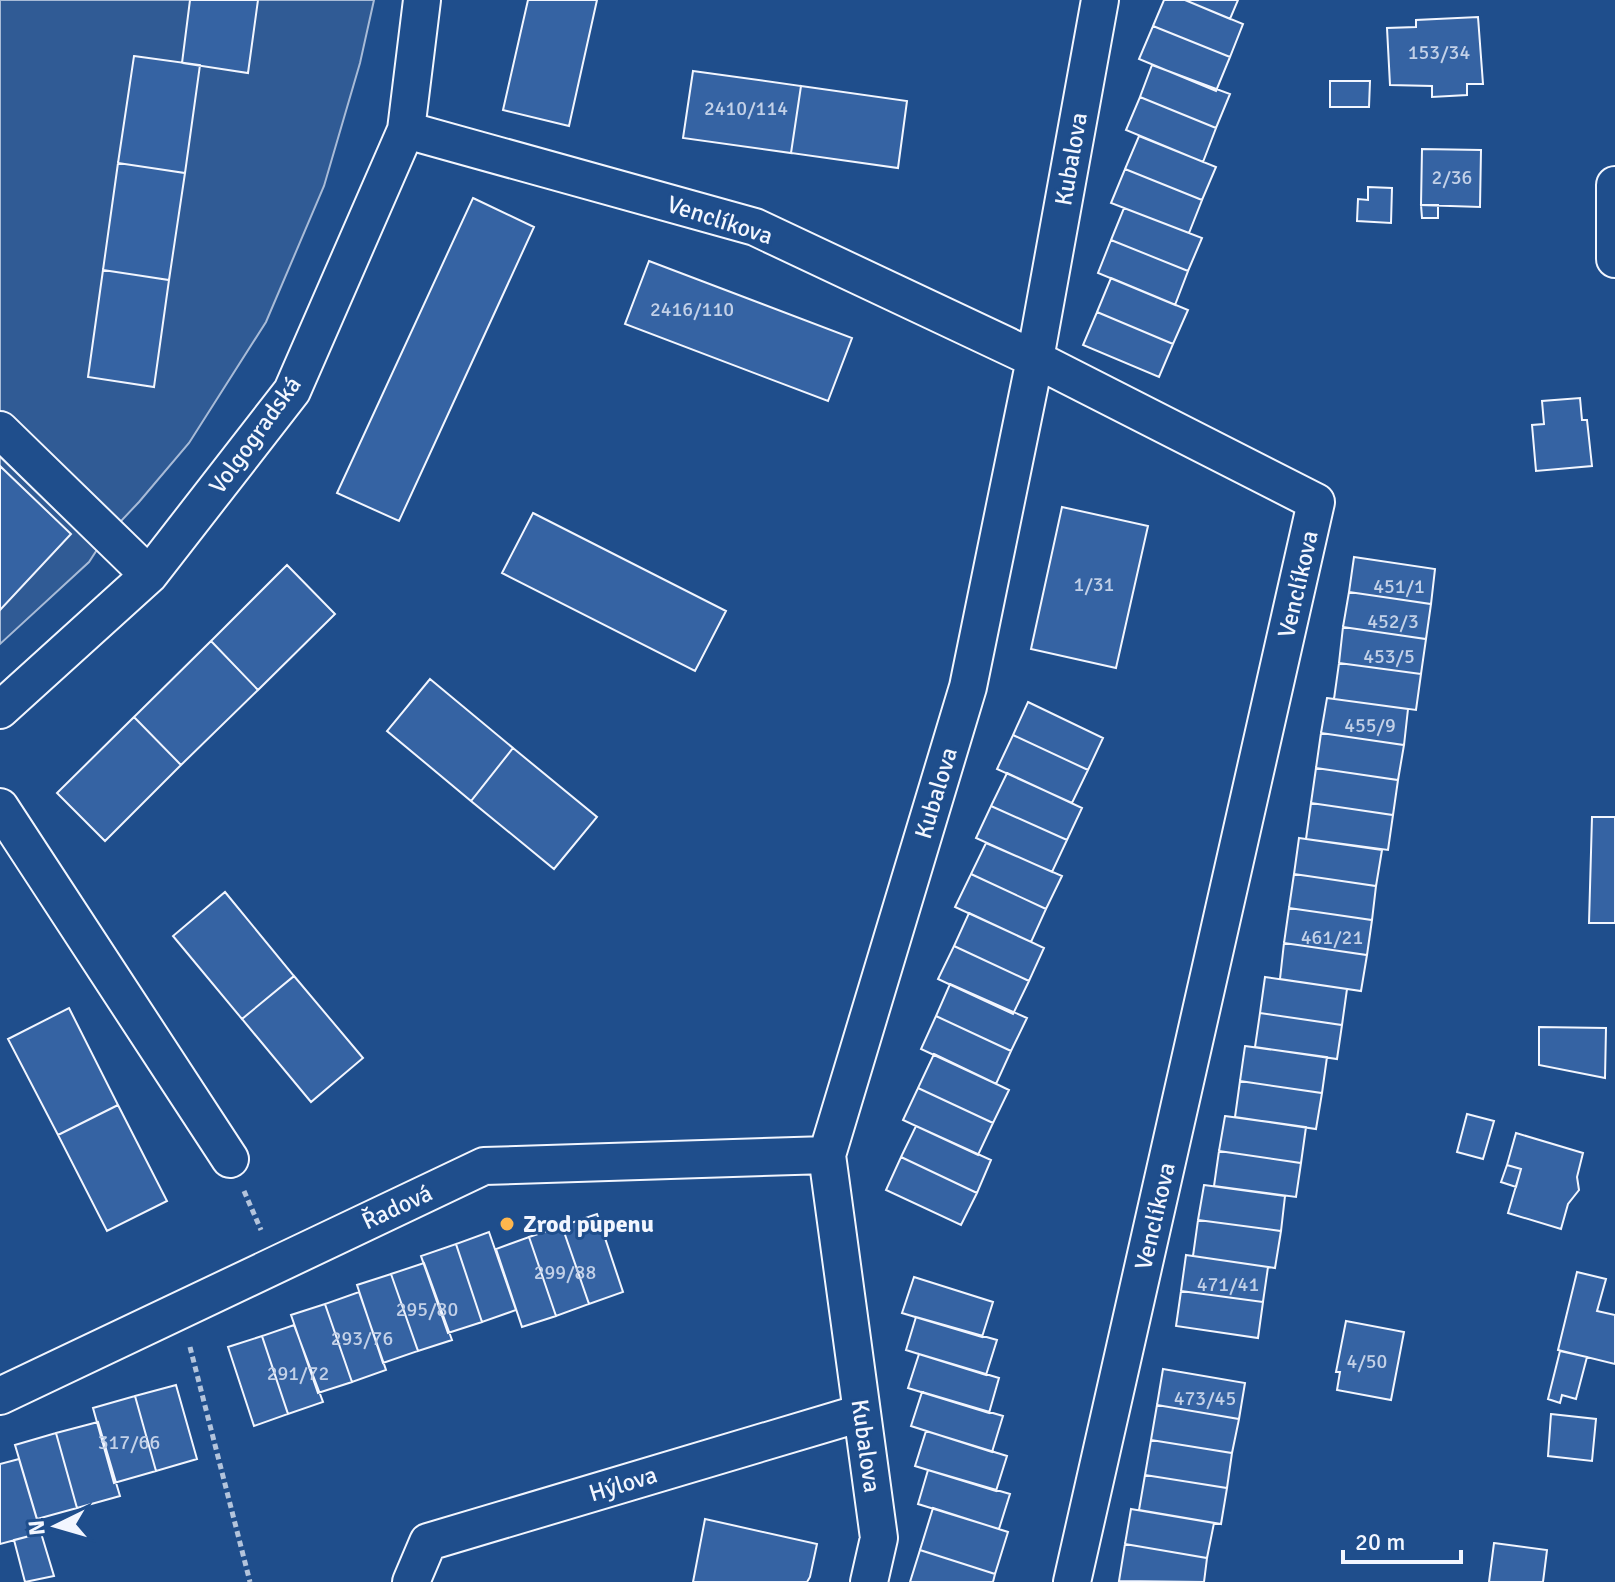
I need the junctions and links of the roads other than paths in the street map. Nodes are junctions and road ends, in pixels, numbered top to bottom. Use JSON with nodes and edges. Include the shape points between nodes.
{"nodes":[{"id":1,"x":422,"y":0,"type":"edge"},
{"id":2,"x":1100,"y":0,"type":"edge"},
{"id":3,"x":406,"y":130,"type":"junction"},
{"id":4,"x":1615,"y":185,"type":"edge"},
{"id":5,"x":1615,"y":259,"type":"edge"},
{"id":6,"x":1035,"y":359,"type":"junction"},
{"id":7,"x":0,"y":430,"type":"edge"},
{"id":8,"x":149,"y":575,"type":"junction"},
{"id":9,"x":0,"y":710,"type":"edge"},
{"id":10,"x":0,"y":807,"type":"edge"},
{"id":11,"x":827,"y":1155,"type":"junction"},
{"id":12,"x":230,"y":1159,"type":"road end"},
{"id":13,"x":0,"y":1396,"type":"edge"},
{"id":14,"x":861,"y":1413,"type":"junction"},
{"id":15,"x":411,"y":1582,"type":"edge"},
{"id":16,"x":869,"y":1582,"type":"edge"},
{"id":17,"x":1072,"y":1582,"type":"edge"}],
"edges":[{"from":1,"to":3,"type":"street","name":"Volgogradská"},
{"from":2,"to":6,"type":"street","name":"Kubalova"},
{"from":3,"to":6,"type":"street","name":"Venclíkova","via":[[755,227]]},
{"from":3,"to":8,"type":"street","name":"Volgogradská","via":[[292,391]]},
{"from":4,"to":5,"type":"street"},
{"from":6,"to":11,"type":"street","name":"Kubalova","via":[[968,687]]},
{"from":6,"to":17,"type":"street","name":"Venclíkova","via":[[1316,502]]},
{"from":7,"to":8,"type":"street"},
{"from":8,"to":9,"type":"street","name":"Volgogradská"},
{"from":10,"to":12,"type":"street"},
{"from":11,"to":13,"type":"street","name":"Řadová","via":[[484,1166]]},
{"from":11,"to":14,"type":"street","name":"Kubalova"},
{"from":14,"to":15,"type":"street","name":"Hýlova","via":[[428,1542]]},
{"from":14,"to":16,"type":"street","name":"Kubalova","via":[[879,1538]]}]}
